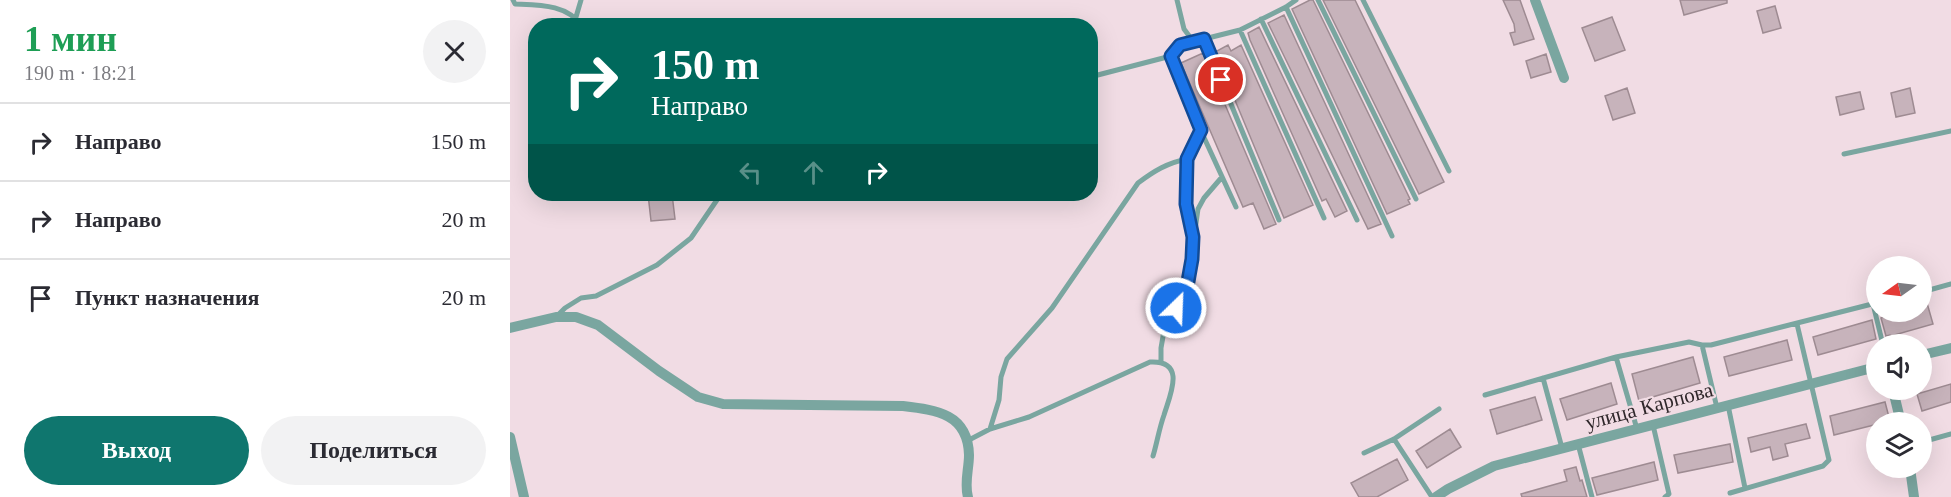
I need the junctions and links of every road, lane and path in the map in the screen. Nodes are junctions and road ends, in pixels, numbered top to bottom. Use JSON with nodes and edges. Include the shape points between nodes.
{"nodes":[{"id":1,"x":581,"y":0,"type":"edge"},
{"id":2,"x":1177,"y":0,"type":"edge"},
{"id":3,"x":1296,"y":0,"type":"edge"},
{"id":4,"x":1318,"y":0,"type":"edge"},
{"id":5,"x":1363,"y":0,"type":"edge"},
{"id":6,"x":1535,"y":0,"type":"edge"},
{"id":7,"x":512,"y":5,"type":"edge"},
{"id":8,"x":1286,"y":7,"type":"junction"},
{"id":9,"x":576,"y":17,"type":"joint"},
{"id":10,"x":1261,"y":19,"type":"junction"},
{"id":11,"x":1240,"y":30,"type":"junction"},
{"id":12,"x":1204,"y":39,"type":"junction"},
{"id":13,"x":1193,"y":41,"type":"junction"},
{"id":14,"x":1171,"y":56,"type":"junction"},
{"id":15,"x":1098,"y":75,"type":"edge"},
{"id":16,"x":1564,"y":78,"type":"dead end"},
{"id":17,"x":1201,"y":130,"type":"junction"},
{"id":18,"x":1951,"y":131,"type":"edge"},
{"id":19,"x":1844,"y":154,"type":"dead end"},
{"id":20,"x":1187,"y":159,"type":"junction"},
{"id":21,"x":1449,"y":171,"type":"dead end"},
{"id":22,"x":1222,"y":177,"type":"junction"},
{"id":23,"x":1416,"y":199,"type":"dead end"},
{"id":24,"x":716,"y":201,"type":"edge"},
{"id":25,"x":1236,"y":207,"type":"dead end"},
{"id":26,"x":1324,"y":218,"type":"dead end"},
{"id":27,"x":1279,"y":220,"type":"dead end"},
{"id":28,"x":1357,"y":220,"type":"dead end"},
{"id":29,"x":1392,"y":236,"type":"dead end"},
{"id":30,"x":1193,"y":237,"type":"junction"},
{"id":31,"x":1951,"y":284,"type":"edge"},
{"id":32,"x":1932,"y":289,"type":"edge"},
{"id":33,"x":1866,"y":306,"type":"edge"},
{"id":34,"x":556,"y":317,"type":"junction"},
{"id":35,"x":1797,"y":324,"type":"junction"},
{"id":36,"x":510,"y":328,"type":"edge"},
{"id":37,"x":1702,"y":345,"type":"junction"},
{"id":38,"x":1951,"y":348,"type":"edge"},
{"id":39,"x":1932,"y":353,"type":"edge"},
{"id":40,"x":1616,"y":357,"type":"junction"},
{"id":41,"x":1161,"y":362,"type":"junction"},
{"id":42,"x":1866,"y":370,"type":"edge"},
{"id":43,"x":1543,"y":378,"type":"junction"},
{"id":44,"x":1812,"y":383,"type":"junction"},
{"id":45,"x":1485,"y":395,"type":"dead end"},
{"id":46,"x":1723,"y":406,"type":"junction"},
{"id":47,"x":1439,"y":410,"type":"dead end"},
{"id":48,"x":1653,"y":425,"type":"junction"},
{"id":49,"x":990,"y":429,"type":"junction"},
{"id":50,"x":1637,"y":429,"type":"junction"},
{"id":51,"x":1951,"y":434,"type":"edge"},
{"id":52,"x":510,"y":437,"type":"edge"},
{"id":53,"x":1394,"y":439,"type":"junction"},
{"id":54,"x":1932,"y":439,"type":"edge"},
{"id":55,"x":967,"y":441,"type":"junction"},
{"id":56,"x":1578,"y":444,"type":"junction"},
{"id":57,"x":1562,"y":448,"type":"junction"},
{"id":58,"x":1364,"y":453,"type":"dead end"},
{"id":59,"x":1153,"y":456,"type":"dead end"},
{"id":60,"x":1911,"y":478,"type":"edge"},
{"id":61,"x":1745,"y":488,"type":"junction"},
{"id":62,"x":1730,"y":493,"type":"dead end"},
{"id":63,"x":524,"y":497,"type":"edge"},
{"id":64,"x":968,"y":497,"type":"edge"},
{"id":65,"x":1434,"y":497,"type":"edge"},
{"id":66,"x":1592,"y":497,"type":"edge"},
{"id":67,"x":1665,"y":497,"type":"edge"},
{"id":68,"x":1914,"y":497,"type":"edge"}],
"edges":[{"from":1,"to":9,"type":"lane"},
{"from":2,"to":13,"type":"lane","via":[[1184,29]]},
{"from":3,"to":8,"type":"lane"},
{"from":4,"to":23,"type":"lane"},
{"from":5,"to":21,"type":"lane"},
{"from":6,"to":16,"type":"street"},
{"from":7,"to":9,"type":"lane","via":[[554,6]]},
{"from":8,"to":10,"type":"lane"},
{"from":8,"to":29,"type":"lane"},
{"from":10,"to":11,"type":"lane"},
{"from":10,"to":28,"type":"lane"},
{"from":11,"to":12,"type":"lane"},
{"from":11,"to":26,"type":"lane"},
{"from":12,"to":13,"type":"lane"},
{"from":12,"to":27,"type":"lane"},
{"from":13,"to":14,"type":"lane","via":[[1180,45]]},
{"from":14,"to":15,"type":"lane"},
{"from":14,"to":17,"type":"lane"},
{"from":17,"to":20,"type":"lane"},
{"from":17,"to":22,"type":"lane"},
{"from":18,"to":19,"type":"lane"},
{"from":20,"to":30,"type":"lane","via":[[1186,204]]},
{"from":20,"to":49,"type":"lane","via":[[1155,169],[1137,183],[1052,308],[1007,359]]},
{"from":22,"to":25,"type":"lane"},
{"from":22,"to":30,"type":"lane","via":[[1198,209]]},
{"from":24,"to":34,"type":"lane","via":[[691,238],[657,265],[596,296],[581,298]]},
{"from":30,"to":41,"type":"lane","via":[[1187,287],[1165,325]]},
{"from":31,"to":32,"type":"lane"},
{"from":33,"to":35,"type":"lane"},
{"from":34,"to":36,"type":"street"},
{"from":34,"to":55,"type":"street","via":[[576,317],[598,325],[698,397],[723,404],[930,409],[950,416],[962,428]]},
{"from":35,"to":37,"type":"lane"},
{"from":35,"to":44,"type":"lane"},
{"from":37,"to":40,"type":"lane","via":[[1689,342]]},
{"from":37,"to":46,"type":"lane"},
{"from":38,"to":39,"type":"street"},
{"from":40,"to":43,"type":"lane"},
{"from":40,"to":50,"type":"lane"},
{"from":41,"to":49,"type":"lane","via":[[1150,362],[1029,417]]},
{"from":41,"to":59,"type":"lane","via":[[1170,368],[1174,379]]},
{"from":42,"to":44,"type":"street","name":"улица Карпова"},
{"from":43,"to":45,"type":"lane"},
{"from":43,"to":57,"type":"lane"},
{"from":44,"to":46,"type":"street","name":"улица Карпова"},
{"from":44,"to":61,"type":"lane","via":[[1829,460],[1823,466]]},
{"from":46,"to":48,"type":"street","name":"улица Карпова"},
{"from":46,"to":61,"type":"lane"},
{"from":47,"to":53,"type":"lane"},
{"from":48,"to":50,"type":"street","name":"улица Карпова"},
{"from":48,"to":67,"type":"lane","via":[[1669,494]]},
{"from":49,"to":55,"type":"lane"},
{"from":50,"to":56,"type":"street","name":"улица Карпова"},
{"from":51,"to":54,"type":"lane"},
{"from":52,"to":63,"type":"street"},
{"from":53,"to":58,"type":"lane"},
{"from":53,"to":65,"type":"lane"},
{"from":55,"to":64,"type":"street"},
{"from":56,"to":57,"type":"street","name":"улица Карпова"},
{"from":56,"to":66,"type":"lane"},
{"from":57,"to":65,"type":"street","name":"улица Карпова","via":[[1494,466]]},
{"from":60,"to":68,"type":"street"},
{"from":61,"to":62,"type":"lane"}]}
